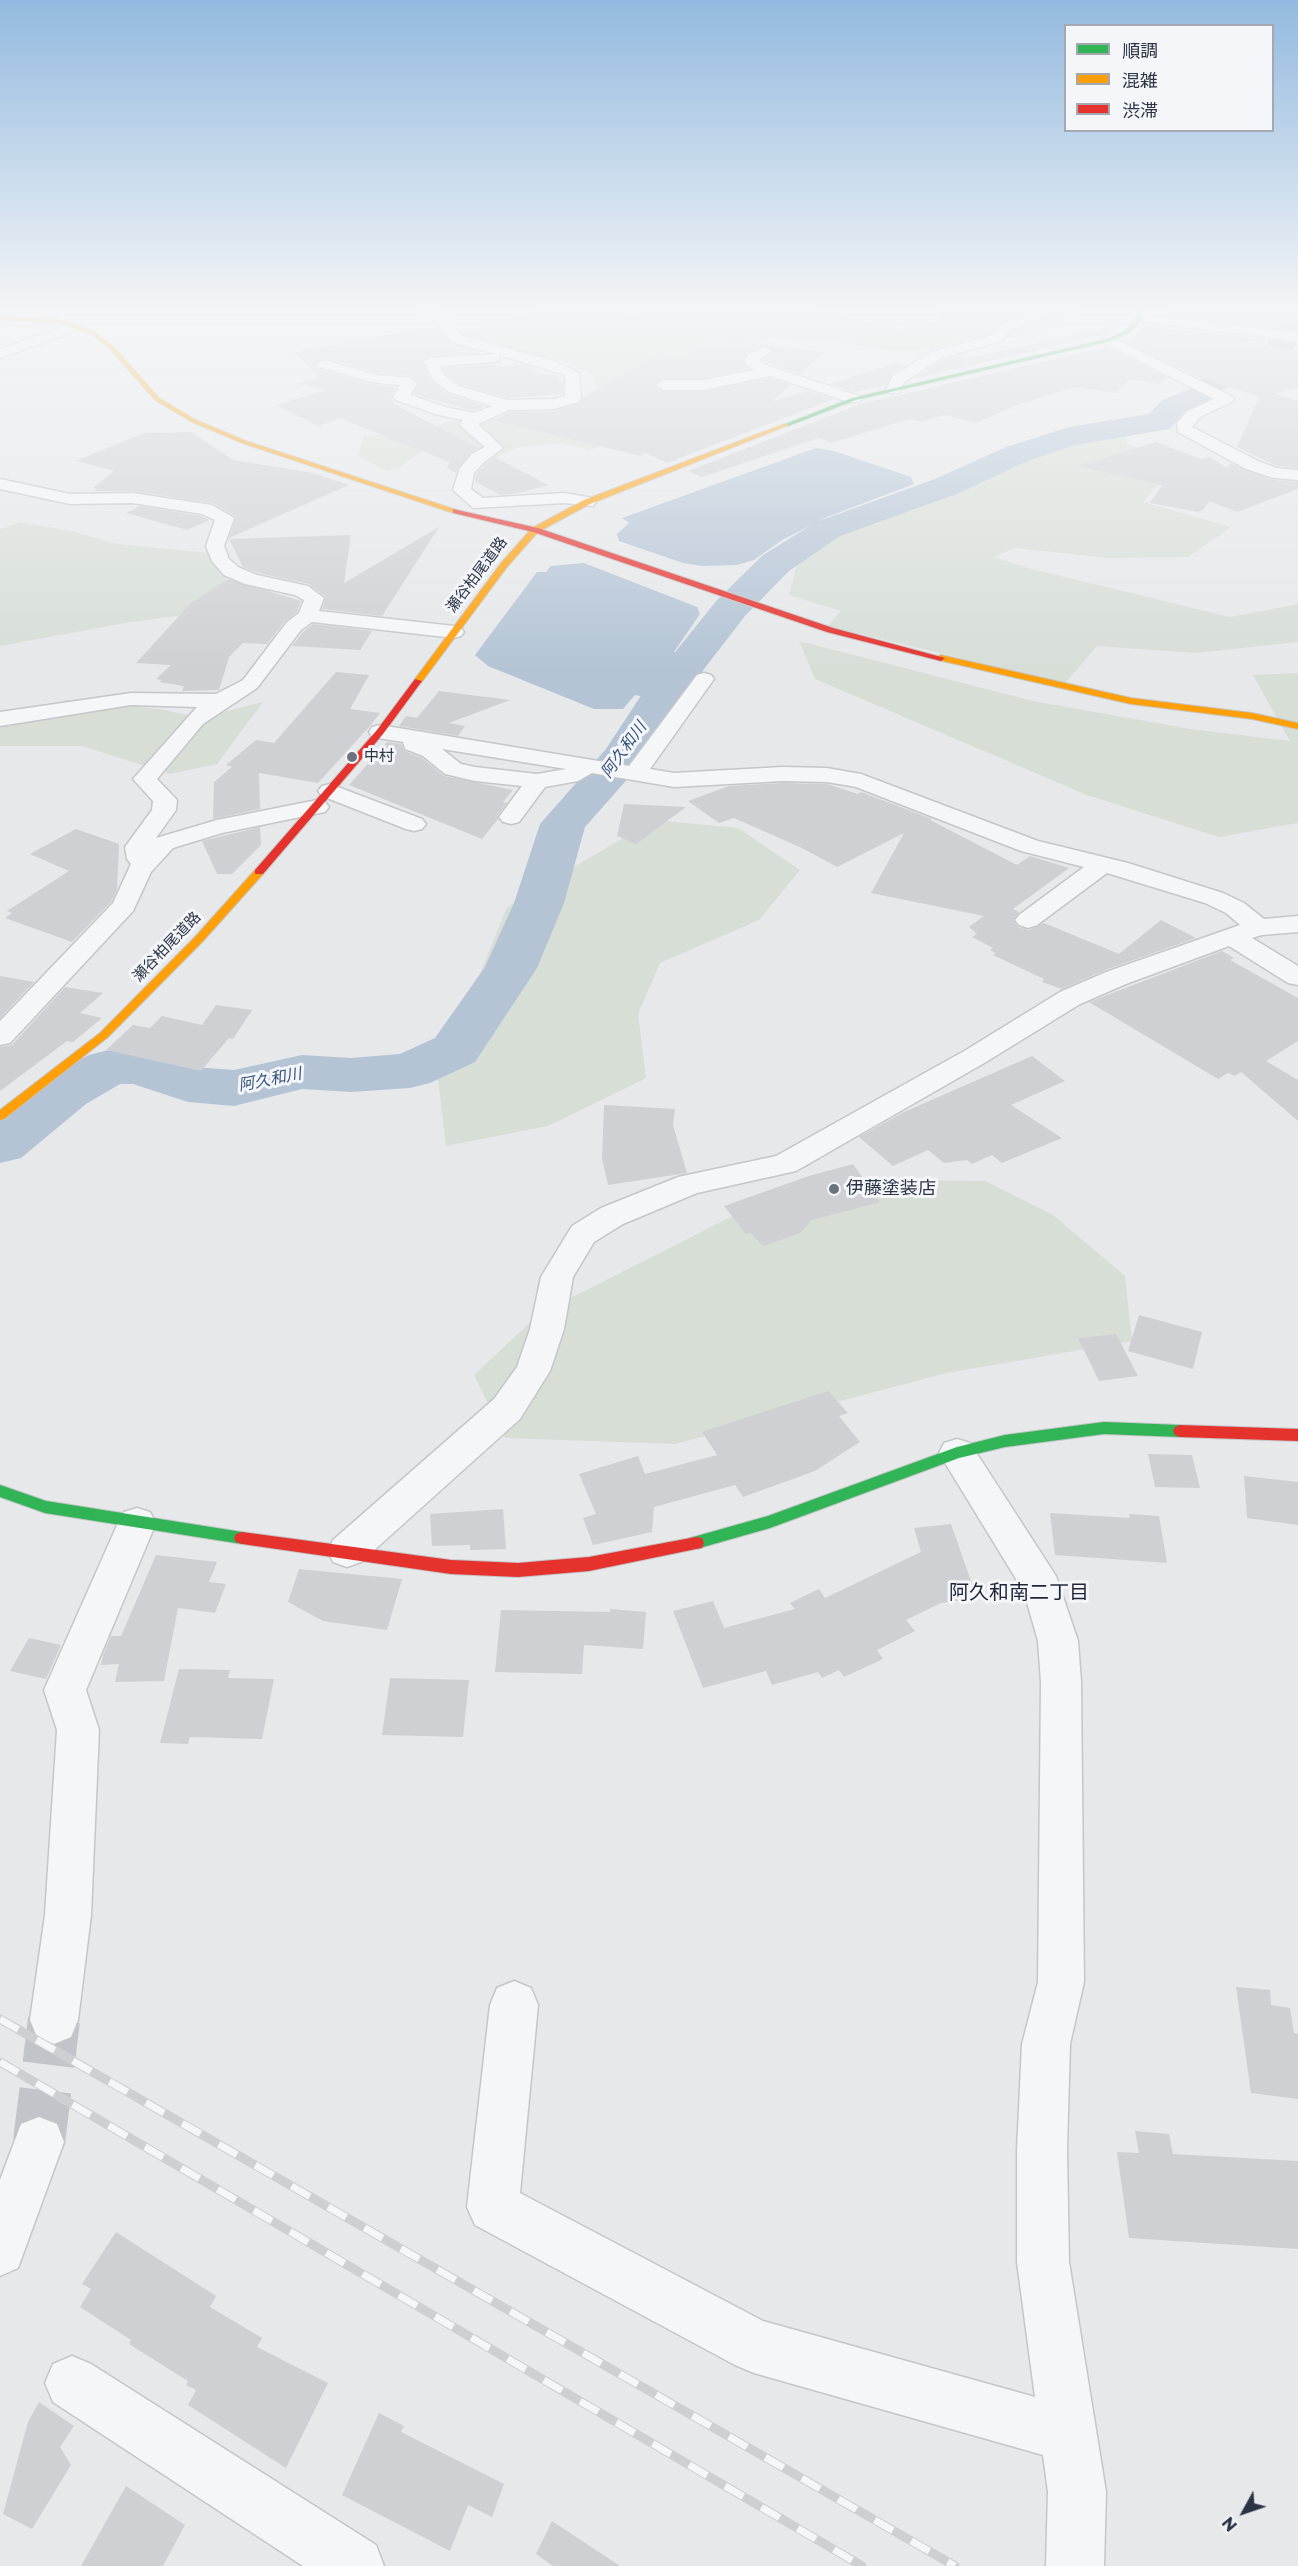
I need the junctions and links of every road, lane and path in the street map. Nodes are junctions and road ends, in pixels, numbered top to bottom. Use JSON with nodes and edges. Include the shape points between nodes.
{"nodes":[{"id":1,"x":217,"y":430,"type":"edge"},
{"id":2,"x":474,"y":430,"type":"edge"},
{"id":3,"x":774,"y":430,"type":"edge"},
{"id":4,"x":1185,"y":430,"type":"edge"},
{"id":5,"x":1298,"y":475,"type":"edge"},
{"id":6,"x":0,"y":484,"type":"edge"},
{"id":7,"x":587,"y":502,"type":"junction"},
{"id":8,"x":535,"y":530,"type":"junction"},
{"id":9,"x":308,"y":616,"type":"junction"},
{"id":10,"x":454,"y":632,"type":"junction"},
{"id":11,"x":704,"y":679,"type":"dead end"},
{"id":12,"x":223,"y":701,"type":"junction"},
{"id":13,"x":0,"y":719,"type":"edge"},
{"id":14,"x":1298,"y":726,"type":"edge"},
{"id":15,"x":390,"y":734,"type":"junction"},
{"id":16,"x":595,"y":767,"type":"junction"},
{"id":17,"x":632,"y":773,"type":"junction"},
{"id":18,"x":537,"y":782,"type":"junction"},
{"id":19,"x":323,"y":799,"type":"junction"},
{"id":20,"x":511,"y":817,"type":"dead end"},
{"id":21,"x":414,"y":824,"type":"dead end"},
{"id":22,"x":1102,"y":864,"type":"junction"},
{"id":23,"x":140,"y":870,"type":"junction"},
{"id":24,"x":1028,"y":920,"type":"dead end"},
{"id":25,"x":1298,"y":924,"type":"edge"},
{"id":26,"x":1245,"y":933,"type":"junction"},
{"id":27,"x":1298,"y":977,"type":"edge"},
{"id":28,"x":0,"y":1037,"type":"edge"},
{"id":29,"x":0,"y":1116,"type":"edge"},
{"id":30,"x":1298,"y":1435,"type":"edge"},
{"id":31,"x":957,"y":1453,"type":"junction"},
{"id":32,"x":0,"y":1491,"type":"edge"},
{"id":33,"x":137,"y":1523,"type":"junction"},
{"id":34,"x":347,"y":1551,"type":"junction"},
{"id":35,"x":514,"y":2006,"type":"dead end"},
{"id":36,"x":54,"y":2020,"type":"tunnel mouth"},
{"id":37,"x":39,"y":2142,"type":"tunnel mouth"},
{"id":38,"x":0,"y":2250,"type":"edge"},
{"id":39,"x":72,"y":2383,"type":"dead end"},
{"id":40,"x":1068,"y":2434,"type":"junction"},
{"id":41,"x":356,"y":2566,"type":"edge"},
{"id":42,"x":1075,"y":2566,"type":"edge"}],
"edges":[{"from":1,"to":8,"type":"street","via":[[432,505]]},
{"from":2,"to":7,"type":"street","via":[[495,448],[478,458],[466,472],[462,490],[479,504],[564,498]]},
{"from":3,"to":7,"type":"street","name":"瀬谷柏尾道路"},
{"from":4,"to":5,"type":"street","via":[[1252,465],[1274,473]]},
{"from":6,"to":9,"type":"street","via":[[70,499],[159,500],[218,513],[225,518],[215,546],[220,561],[252,580],[301,590],[314,598]]},
{"from":7,"to":8,"type":"street","name":"瀬谷柏尾道路"},
{"from":8,"to":10,"type":"street","name":"瀬谷柏尾道路"},
{"from":8,"to":14,"type":"street","via":[[830,630],[1069,689]]},
{"from":9,"to":10,"type":"street"},
{"from":9,"to":12,"type":"street","via":[[294,626],[250,684]]},
{"from":10,"to":15,"type":"street","name":"瀬谷柏尾道路"},
{"from":11,"to":17,"type":"street"},
{"from":12,"to":13,"type":"street","via":[[131,699]]},
{"from":12,"to":23,"type":"street","via":[[195,719],[144,779],[165,800],[164,810],[137,847]]},
{"from":15,"to":16,"type":"street"},
{"from":15,"to":18,"type":"street","via":[[431,751],[453,768]]},
{"from":15,"to":19,"type":"street","name":"瀬谷柏尾道路"},
{"from":16,"to":17,"type":"street"},
{"from":16,"to":18,"type":"street"},
{"from":17,"to":22,"type":"street","via":[[674,780],[827,775],[870,785],[1030,846]]},
{"from":18,"to":20,"type":"street"},
{"from":19,"to":21,"type":"street"},
{"from":19,"to":23,"type":"street","via":[[182,836],[164,843]]},
{"from":19,"to":29,"type":"street","name":"瀬谷柏尾道路","via":[[199,939],[104,1035]]},
{"from":22,"to":24,"type":"street"},
{"from":22,"to":26,"type":"street","via":[[1214,898],[1235,909]]},
{"from":23,"to":28,"type":"street","via":[[124,906]]},
{"from":25,"to":26,"type":"street"},
{"from":26,"to":27,"type":"street"},
{"from":26,"to":34,"type":"street","via":[[1070,998],[785,1164],[688,1184],[612,1215],[583,1234],[557,1277],[547,1329],[533,1371],[507,1409]]},
{"from":30,"to":31,"type":"street","via":[[1104,1428],[1005,1441]]},
{"from":31,"to":34,"type":"street","via":[[770,1522],[683,1548],[589,1564],[518,1570],[462,1567]]},
{"from":31,"to":40,"type":"street","via":[[1042,1588],[1058,1641],[1061,1982],[1046,2044],[1043,2262]]},
{"from":32,"to":33,"type":"street","via":[[45,1507]]},
{"from":33,"to":34,"type":"street"},
{"from":33,"to":36,"type":"street","via":[[65,1690],[78,1730],[68,1915]]},
{"from":35,"to":40,"type":"street","via":[[493,2207],[754,2346]]},
{"from":37,"to":38,"type":"street"},
{"from":39,"to":41,"type":"street"},
{"from":40,"to":42,"type":"street","via":[[1077,2492]]}]}
